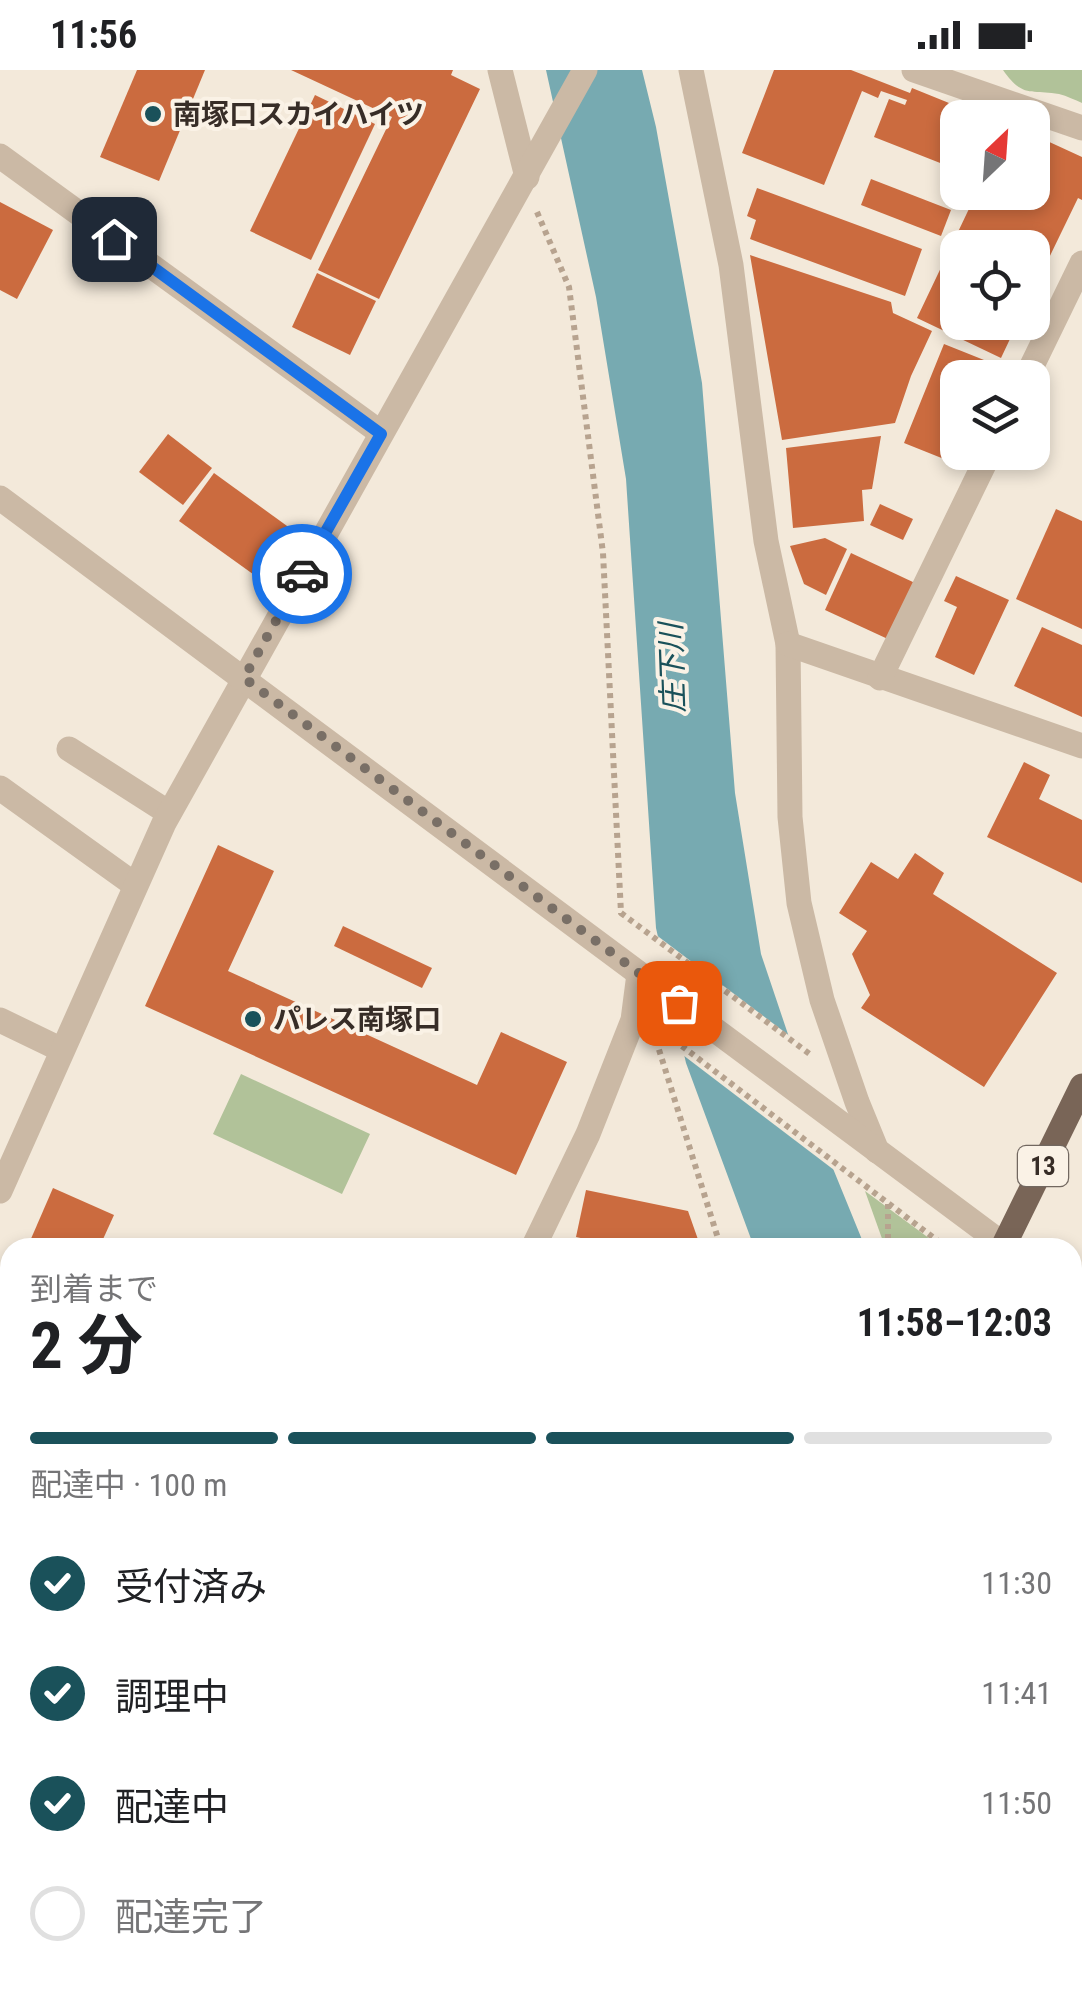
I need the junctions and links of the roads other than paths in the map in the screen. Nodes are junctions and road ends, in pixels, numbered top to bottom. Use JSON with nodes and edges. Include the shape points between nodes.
{"nodes":[{"id":1,"x":500,"y":70,"type":"edge"},
{"id":2,"x":585,"y":70,"type":"edge"},
{"id":3,"x":691,"y":70,"type":"edge"},
{"id":4,"x":914,"y":70,"type":"edge"},
{"id":5,"x":1082,"y":128,"type":"edge"},
{"id":6,"x":0,"y":156,"type":"edge"},
{"id":7,"x":533,"y":166,"type":"junction"},
{"id":8,"x":1082,"y":263,"type":"edge"},
{"id":9,"x":1035,"y":360,"type":"edge"},
{"id":10,"x":381,"y":434,"type":"junction"},
{"id":11,"x":981,"y":470,"type":"edge"},
{"id":12,"x":0,"y":498,"type":"edge"},
{"id":13,"x":788,"y":644,"type":"junction"},
{"id":14,"x":244,"y":678,"type":"junction"},
{"id":15,"x":880,"y":678,"type":"junction"},
{"id":16,"x":1082,"y":746,"type":"edge"},
{"id":17,"x":69,"y":749,"type":"dead end"},
{"id":18,"x":0,"y":788,"type":"edge"},
{"id":19,"x":169,"y":813,"type":"junction"},
{"id":20,"x":135,"y":885,"type":"junction"},
{"id":21,"x":644,"y":977,"type":"junction"},
{"id":22,"x":0,"y":1020,"type":"edge"},
{"id":23,"x":62,"y":1050,"type":"junction"},
{"id":24,"x":1082,"y":1086,"type":"edge"},
{"id":25,"x":878,"y":1151,"type":"junction"},
{"id":26,"x":0,"y":1192,"type":"edge"},
{"id":27,"x":538,"y":1238,"type":"edge"},
{"id":28,"x":995,"y":1238,"type":"edge"},
{"id":29,"x":1010,"y":1238,"type":"edge"}],
"edges":[{"from":1,"to":7,"type":"street"},
{"from":2,"to":7,"type":"street"},
{"from":3,"to":13,"type":"street","via":[[728,246],[766,541]]},
{"from":4,"to":5,"type":"street"},
{"from":6,"to":10,"type":"street"},
{"from":7,"to":10,"type":"street"},
{"from":8,"to":9,"type":"street"},
{"from":10,"to":14,"type":"street"},
{"from":11,"to":15,"type":"street"},
{"from":12,"to":14,"type":"street"},
{"from":13,"to":15,"type":"street"},
{"from":13,"to":25,"type":"street","via":[[790,817],[799,902],[822,1000]]},
{"from":14,"to":19,"type":"street"},
{"from":14,"to":21,"type":"street"},
{"from":15,"to":16,"type":"street"},
{"from":17,"to":19,"type":"street"},
{"from":18,"to":20,"type":"street"},
{"from":19,"to":20,"type":"street"},
{"from":20,"to":23,"type":"street"},
{"from":21,"to":25,"type":"street"},
{"from":21,"to":27,"type":"street","via":[[588,1134]]},
{"from":22,"to":23,"type":"street"},
{"from":23,"to":26,"type":"street"},
{"from":24,"to":29,"type":"main road","number":"13"},
{"from":25,"to":28,"type":"street"}]}
